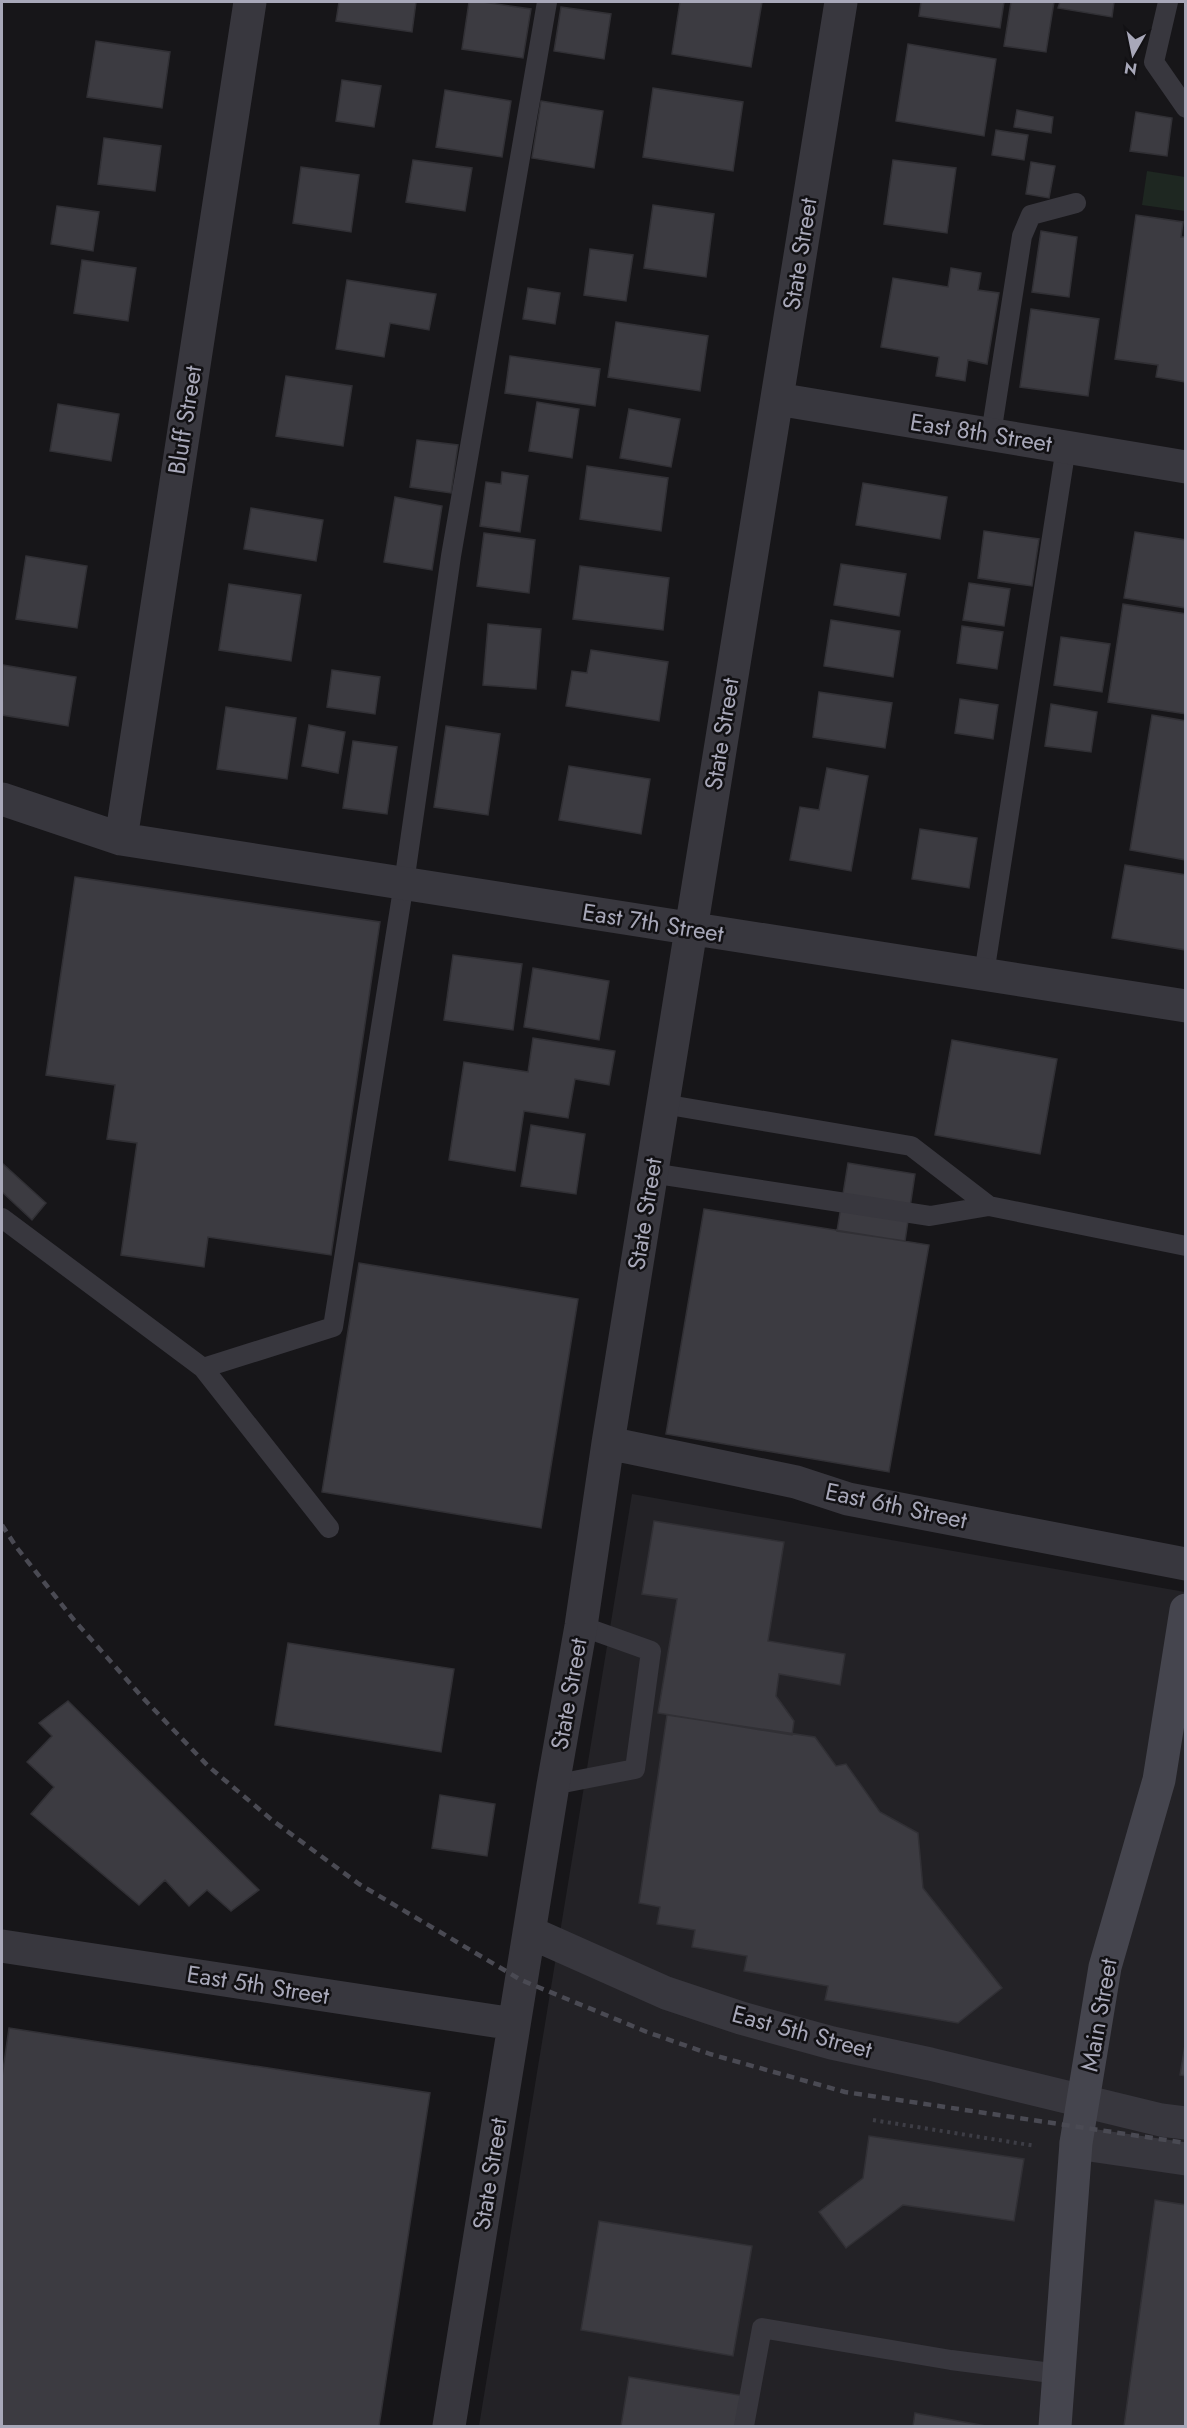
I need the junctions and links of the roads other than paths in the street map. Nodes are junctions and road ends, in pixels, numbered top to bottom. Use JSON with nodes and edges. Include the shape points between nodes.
{"nodes":[{"id":1,"x":250,"y":2,"type":"edge"},
{"id":2,"x":547,"y":2,"type":"edge"},
{"id":3,"x":841,"y":2,"type":"edge"},
{"id":4,"x":1168,"y":2,"type":"edge"},
{"id":5,"x":1185,"y":108,"type":"edge"},
{"id":6,"x":1076,"y":203,"type":"dead end"},
{"id":7,"x":777,"y":399,"type":"junction"},
{"id":8,"x":990,"y":434,"type":"junction"},
{"id":9,"x":1066,"y":447,"type":"junction"},
{"id":10,"x":1185,"y":467,"type":"edge"},
{"id":11,"x":2,"y":799,"type":"edge"},
{"id":12,"x":121,"y":839,"type":"junction"},
{"id":13,"x":404,"y":884,"type":"junction"},
{"id":14,"x":691,"y":928,"type":"junction"},
{"id":15,"x":984,"y":974,"type":"junction"},
{"id":16,"x":1185,"y":1006,"type":"edge"},
{"id":17,"x":663,"y":1104,"type":"junction"},
{"id":18,"x":651,"y":1173,"type":"junction"},
{"id":19,"x":989,"y":1206,"type":"junction"},
{"id":20,"x":2,"y":1218,"type":"edge"},
{"id":21,"x":1185,"y":1246,"type":"edge"},
{"id":22,"x":203,"y":1368,"type":"junction"},
{"id":23,"x":608,"y":1443,"type":"junction"},
{"id":24,"x":329,"y":1528,"type":"dead end"},
{"id":25,"x":1185,"y":1564,"type":"edge"},
{"id":26,"x":1185,"y":1610,"type":"edge"},
{"id":27,"x":581,"y":1626,"type":"junction"},
{"id":28,"x":553,"y":1785,"type":"junction"},
{"id":29,"x":529,"y":1932,"type":"junction"},
{"id":30,"x":2,"y":1946,"type":"edge"},
{"id":31,"x":514,"y":2024,"type":"junction"},
{"id":32,"x":1084,"y":2102,"type":"junction"},
{"id":33,"x":1185,"y":2123,"type":"edge"},
{"id":34,"x":1076,"y":2142,"type":"junction"},
{"id":35,"x":1185,"y":2159,"type":"edge"},
{"id":36,"x":1059,"y":2374,"type":"junction"},
{"id":37,"x":449,"y":2427,"type":"edge"},
{"id":38,"x":744,"y":2427,"type":"edge"},
{"id":39,"x":1055,"y":2427,"type":"edge"}],
"edges":[{"from":1,"to":12,"type":"street","name":"Bluff Street"},
{"from":2,"to":13,"type":"lane","via":[[451,556]]},
{"from":3,"to":7,"type":"street","name":"State Street"},
{"from":4,"to":5,"type":"lane","via":[[1154,62]]},
{"from":6,"to":8,"type":"lane","via":[[1031,215],[1022,236]]},
{"from":7,"to":8,"type":"street","name":"East 8th Street"},
{"from":7,"to":14,"type":"street","name":"State Street"},
{"from":8,"to":9,"type":"street","name":"East 8th Street"},
{"from":9,"to":10,"type":"street","name":"East 8th Street"},
{"from":9,"to":15,"type":"lane"},
{"from":11,"to":12,"type":"street","name":"East 7th Street"},
{"from":12,"to":13,"type":"street","name":"East 7th Street"},
{"from":13,"to":14,"type":"street","name":"East 7th Street"},
{"from":13,"to":22,"type":"lane","via":[[333,1327]]},
{"from":14,"to":15,"type":"street","name":"East 7th Street"},
{"from":14,"to":17,"type":"street","name":"State Street"},
{"from":15,"to":16,"type":"street","name":"East 7th Street"},
{"from":17,"to":18,"type":"street","name":"State Street"},
{"from":17,"to":19,"type":"lane","via":[[911,1146]]},
{"from":18,"to":19,"type":"lane","via":[[930,1216]]},
{"from":18,"to":23,"type":"street","name":"State Street"},
{"from":19,"to":21,"type":"lane"},
{"from":20,"to":22,"type":"lane"},
{"from":22,"to":24,"type":"lane"},
{"from":23,"to":25,"type":"street","name":"East 6th Street","via":[[796,1482],[848,1499]]},
{"from":23,"to":27,"type":"street","name":"State Street"},
{"from":26,"to":32,"type":"main road","name":"Main Street","via":[[1159,1780],[1105,1967]]},
{"from":27,"to":28,"type":"street","name":"State Street"},
{"from":27,"to":28,"type":"lane","via":[[651,1651],[635,1769]]},
{"from":28,"to":29,"type":"street","name":"State Street"},
{"from":29,"to":31,"type":"street","name":"State Street"},
{"from":29,"to":32,"type":"street","name":"East 5th Street","via":[[666,1993],[741,2018]]},
{"from":30,"to":31,"type":"street","name":"East 5th Street"},
{"from":31,"to":37,"type":"street","name":"State Street"},
{"from":32,"to":33,"type":"street","name":"East 5th Street"},
{"from":32,"to":34,"type":"main road","name":"Main Street"},
{"from":34,"to":35,"type":"street"},
{"from":34,"to":36,"type":"main road","name":"Main Street"},
{"from":36,"to":38,"type":"lane","via":[[762,2328]]},
{"from":36,"to":39,"type":"main road","name":"Main Street"}]}
